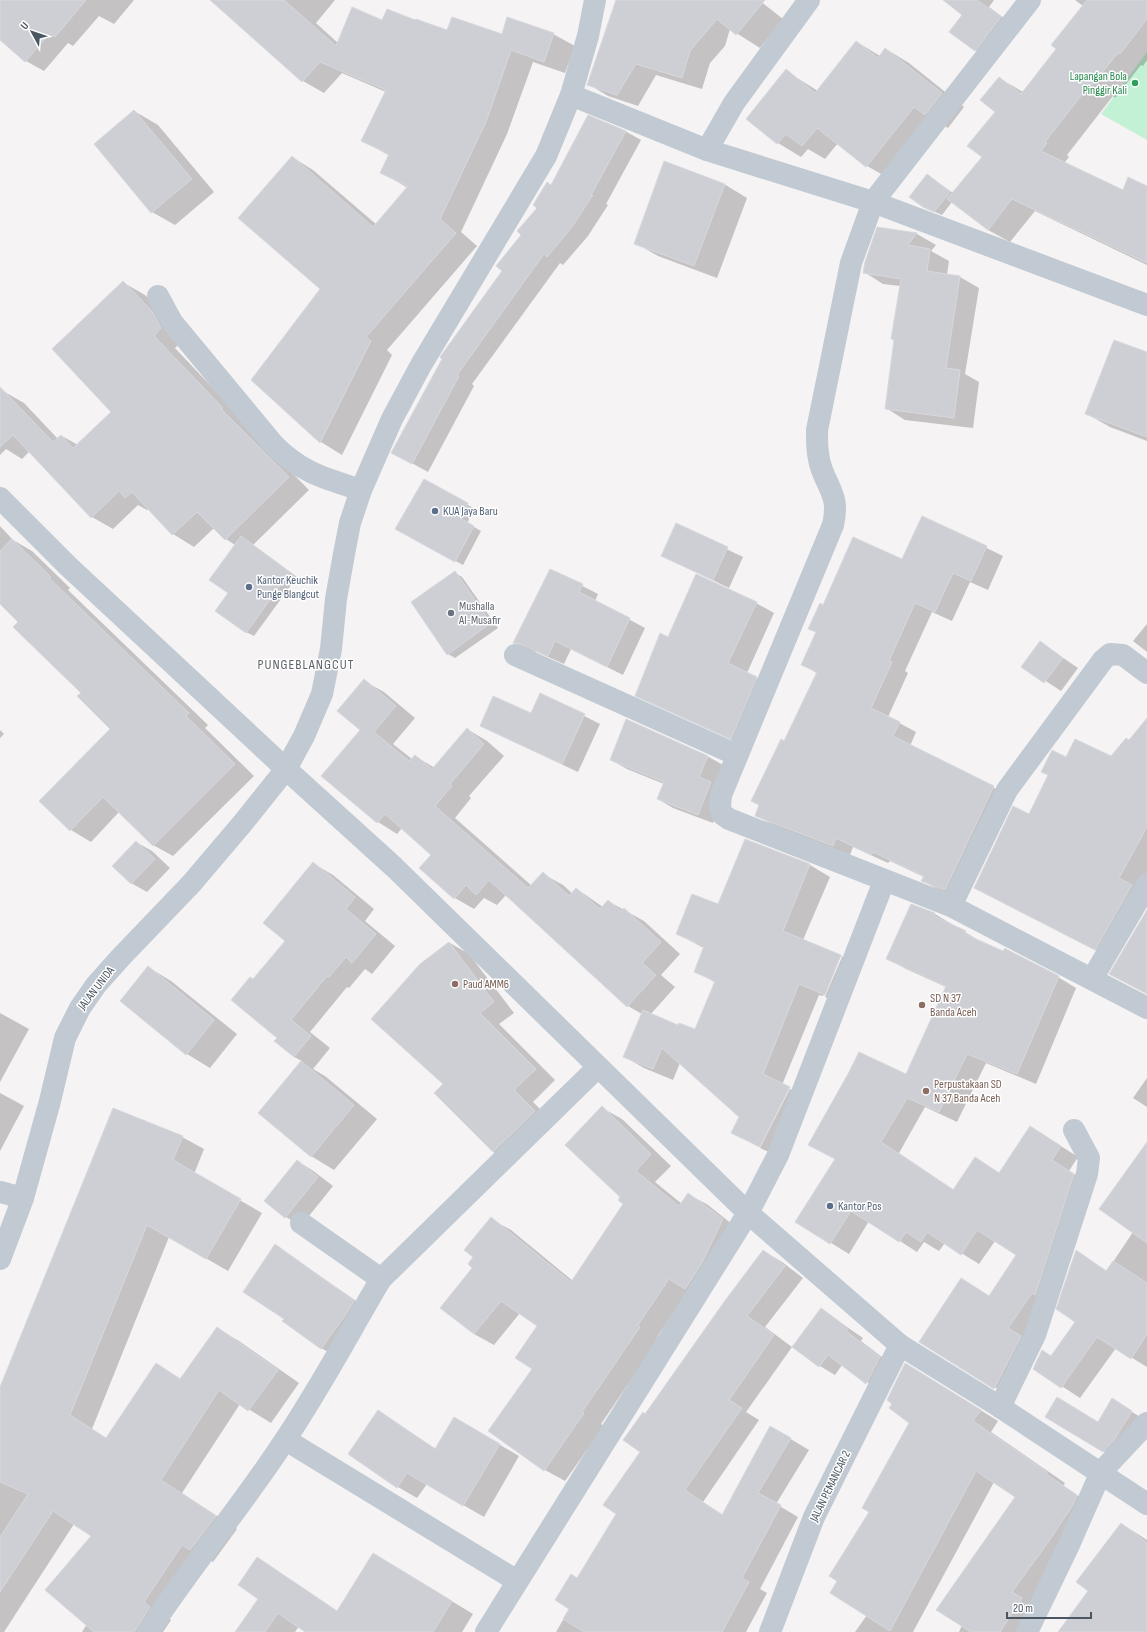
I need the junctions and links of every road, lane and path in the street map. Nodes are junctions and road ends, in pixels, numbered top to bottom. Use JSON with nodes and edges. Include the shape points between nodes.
{"nodes":[{"id":1,"x":595,"y":0,"type":"edge"},
{"id":2,"x":809,"y":0,"type":"edge"},
{"id":3,"x":1030,"y":0,"type":"edge"},
{"id":4,"x":571,"y":95,"type":"junction"},
{"id":5,"x":706,"y":150,"type":"junction"},
{"id":6,"x":873,"y":202,"type":"junction"},
{"id":7,"x":158,"y":296,"type":"dead end"},
{"id":8,"x":1147,"y":305,"type":"edge"},
{"id":9,"x":361,"y":490,"type":"junction"},
{"id":10,"x":0,"y":498,"type":"edge"},
{"id":11,"x":515,"y":655,"type":"dead end"},
{"id":12,"x":1147,"y":673,"type":"edge"},
{"id":13,"x":737,"y":755,"type":"junction"},
{"id":14,"x":286,"y":769,"type":"junction"},
{"id":15,"x":884,"y":881,"type":"junction"},
{"id":16,"x":1147,"y":885,"type":"edge"},
{"id":17,"x":951,"y":906,"type":"junction"},
{"id":18,"x":1092,"y":979,"type":"junction"},
{"id":19,"x":1147,"y":1008,"type":"edge"},
{"id":20,"x":598,"y":1067,"type":"junction"},
{"id":21,"x":1074,"y":1130,"type":"dead end"},
{"id":22,"x":0,"y":1192,"type":"edge"},
{"id":23,"x":23,"y":1198,"type":"junction"},
{"id":24,"x":748,"y":1213,"type":"junction"},
{"id":25,"x":301,"y":1223,"type":"dead end"},
{"id":26,"x":0,"y":1259,"type":"edge"},
{"id":27,"x":381,"y":1279,"type":"junction"},
{"id":28,"x":900,"y":1345,"type":"junction"},
{"id":29,"x":1000,"y":1407,"type":"junction"},
{"id":30,"x":1147,"y":1423,"type":"edge"},
{"id":31,"x":286,"y":1440,"type":"junction"},
{"id":32,"x":1101,"y":1472,"type":"junction"},
{"id":33,"x":1147,"y":1504,"type":"edge"},
{"id":34,"x":517,"y":1581,"type":"junction"},
{"id":35,"x":148,"y":1632,"type":"edge"},
{"id":36,"x":486,"y":1632,"type":"edge"},
{"id":37,"x":770,"y":1632,"type":"edge"},
{"id":38,"x":1027,"y":1632,"type":"edge"}],
"edges":[{"from":1,"to":4,"type":"street","name":"JALAN UNIDA","via":[[588,36]]},
{"from":2,"to":5,"type":"street","via":[[734,103]]},
{"from":3,"to":6,"type":"street"},
{"from":4,"to":5,"type":"street"},
{"from":4,"to":9,"type":"street","name":"JALAN UNIDA","via":[[546,156],[421,365],[392,419]]},
{"from":5,"to":6,"type":"street"},
{"from":6,"to":8,"type":"street"},
{"from":6,"to":13,"type":"street","via":[[850,262],[817,430],[822,468],[834,495],[836,513]]},
{"from":7,"to":9,"type":"street","via":[[177,328],[289,460],[316,476]]},
{"from":9,"to":14,"type":"street","name":"JALAN UNIDA","via":[[350,523],[344,554],[322,694]]},
{"from":10,"to":14,"type":"street","via":[[68,566]]},
{"from":11,"to":13,"type":"street"},
{"from":12,"to":17,"type":"street","via":[[1123,654],[1110,654],[1103,660],[1007,790]]},
{"from":13,"to":15,"type":"street","via":[[721,795],[722,814],[728,819]]},
{"from":14,"to":20,"type":"street","via":[[394,867]]},
{"from":14,"to":23,"type":"street","name":"JALAN UNIDA","via":[[206,866],[96,985],[80,1008],[65,1038]]},
{"from":15,"to":17,"type":"street"},
{"from":15,"to":24,"type":"street","via":[[778,1155]]},
{"from":16,"to":18,"type":"street"},
{"from":17,"to":18,"type":"street"},
{"from":18,"to":19,"type":"street"},
{"from":20,"to":24,"type":"street"},
{"from":20,"to":27,"type":"street"},
{"from":21,"to":29,"type":"street","via":[[1089,1158],[1087,1174],[1035,1335]]},
{"from":22,"to":23,"type":"street"},
{"from":23,"to":26,"type":"street","name":"JALAN UNIDA"},
{"from":24,"to":28,"type":"street"},
{"from":24,"to":34,"type":"street"},
{"from":25,"to":27,"type":"street"},
{"from":27,"to":31,"type":"street"},
{"from":28,"to":29,"type":"street"},
{"from":28,"to":37,"type":"street","name":"JALAN PEMANCAR 2","via":[[814,1517]]},
{"from":29,"to":32,"type":"street"},
{"from":30,"to":32,"type":"street"},
{"from":31,"to":34,"type":"street"},
{"from":31,"to":35,"type":"street"},
{"from":32,"to":33,"type":"street"},
{"from":32,"to":38,"type":"street"},
{"from":34,"to":36,"type":"street"}]}
